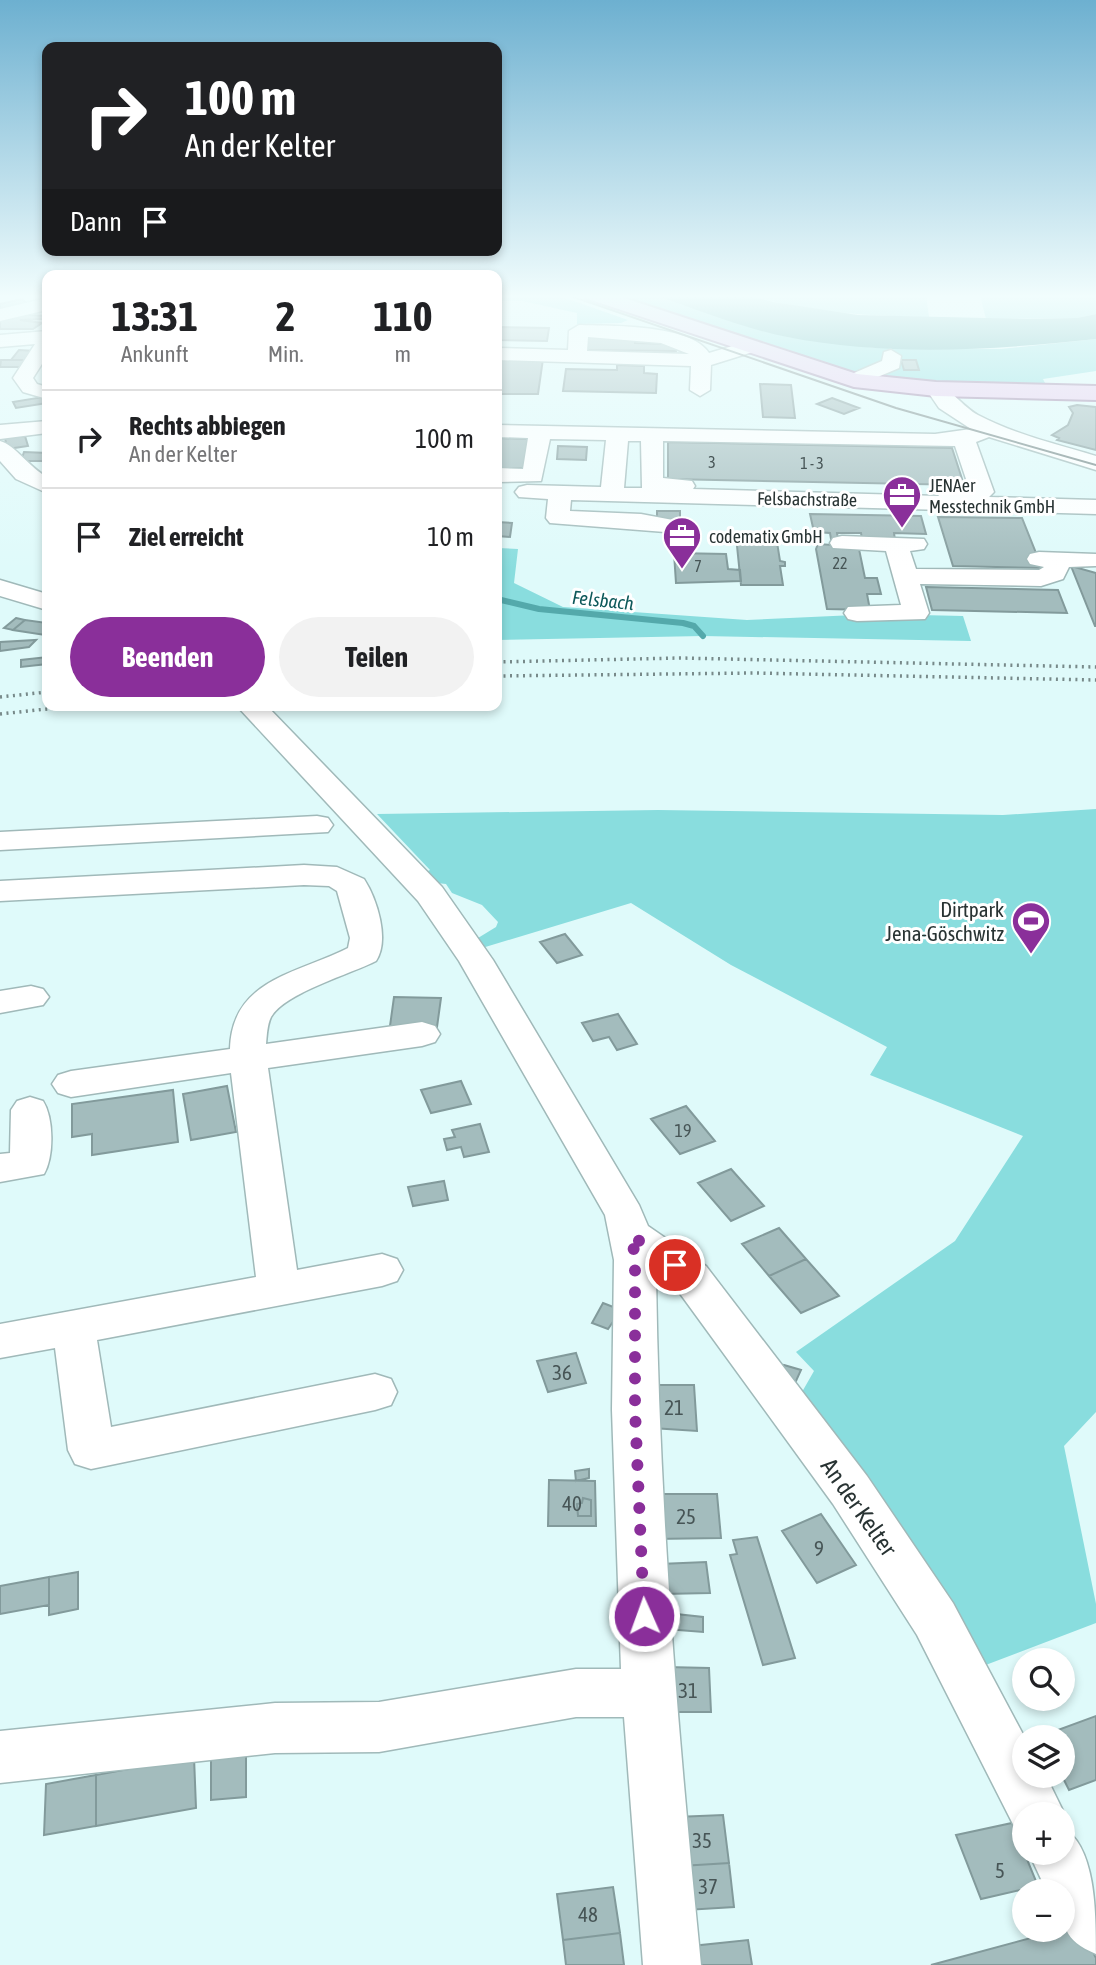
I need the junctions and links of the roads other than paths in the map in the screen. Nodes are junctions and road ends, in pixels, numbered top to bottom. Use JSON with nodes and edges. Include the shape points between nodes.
{"nodes":[{"id":1,"x":700,"y":387,"type":"edge"},
{"id":2,"x":915,"y":387,"type":"edge"},
{"id":3,"x":936,"y":389,"type":"junction"},
{"id":4,"x":700,"y":390,"type":"dead end"},
{"id":5,"x":1096,"y":393,"type":"edge"},
{"id":6,"x":42,"y":428,"type":"edge"},
{"id":7,"x":993,"y":428,"type":"junction"},
{"id":8,"x":502,"y":431,"type":"edge"},
{"id":9,"x":0,"y":432,"type":"edge"},
{"id":10,"x":540,"y":432,"type":"junction"},
{"id":11,"x":618,"y":434,"type":"junction"},
{"id":12,"x":652,"y":435,"type":"junction"},
{"id":13,"x":964,"y":439,"type":"junction"},
{"id":14,"x":0,"y":448,"type":"edge"},
{"id":15,"x":1094,"y":460,"type":"edge"},
{"id":16,"x":24,"y":474,"type":"junction"},
{"id":17,"x":502,"y":475,"type":"edge"},
{"id":18,"x":0,"y":478,"type":"edge"},
{"id":19,"x":42,"y":483,"type":"edge"},
{"id":20,"x":527,"y":492,"type":"dead end"},
{"id":21,"x":560,"y":493,"type":"junction"},
{"id":22,"x":612,"y":494,"type":"junction"},
{"id":23,"x":1096,"y":507,"type":"edge"},
{"id":24,"x":665,"y":525,"type":"dead end"},
{"id":25,"x":842,"y":543,"type":"dead end"},
{"id":26,"x":1094,"y":555,"type":"edge"},
{"id":27,"x":905,"y":576,"type":"junction"},
{"id":28,"x":0,"y":588,"type":"edge"},
{"id":29,"x":42,"y":601,"type":"edge"},
{"id":30,"x":857,"y":613,"type":"dead end"},
{"id":31,"x":256,"y":711,"type":"edge"},
{"id":32,"x":317,"y":825,"type":"dead end"},
{"id":33,"x":0,"y":841,"type":"edge"},
{"id":34,"x":0,"y":891,"type":"edge"},
{"id":35,"x":422,"y":1034,"type":"dead end"},
{"id":36,"x":248,"y":1060,"type":"junction"},
{"id":37,"x":71,"y":1084,"type":"dead end"},
{"id":38,"x":30,"y":1110,"type":"dead end"},
{"id":39,"x":0,"y":1168,"type":"edge"},
{"id":40,"x":632,"y":1236,"type":"junction"},
{"id":41,"x":382,"y":1270,"type":"dead end"},
{"id":42,"x":279,"y":1289,"type":"junction"},
{"id":43,"x":74,"y":1328,"type":"junction"},
{"id":44,"x":0,"y":1341,"type":"edge"},
{"id":45,"x":374,"y":1392,"type":"dead end"},
{"id":46,"x":648,"y":1693,"type":"junction"},
{"id":47,"x":0,"y":1757,"type":"edge"},
{"id":48,"x":1030,"y":1802,"type":"edge"},
{"id":49,"x":1064,"y":1865,"type":"edge"},
{"id":50,"x":1096,"y":1926,"type":"edge"},
{"id":51,"x":672,"y":1965,"type":"edge"}],
"edges":[{"from":1,"to":4,"type":"street"},
{"from":2,"to":3,"type":"main road"},
{"from":3,"to":5,"type":"main road"},
{"from":3,"to":7,"type":"street","via":[[954,410]]},
{"from":6,"to":9,"type":"street"},
{"from":7,"to":13,"type":"street"},
{"from":7,"to":15,"type":"street"},
{"from":8,"to":10,"type":"street"},
{"from":10,"to":11,"type":"street"},
{"from":10,"to":17,"type":"street","via":[[533,475]]},
{"from":11,"to":12,"type":"street"},
{"from":11,"to":22,"type":"street"},
{"from":12,"to":13,"type":"street"},
{"from":12,"to":13,"type":"street","via":[[651,485],[982,492]]},
{"from":14,"to":16,"type":"street"},
{"from":16,"to":18,"type":"street"},
{"from":16,"to":19,"type":"street"},
{"from":20,"to":21,"type":"street","name":"Felsbachstraße"},
{"from":21,"to":22,"type":"street","name":"Felsbachstraße"},
{"from":21,"to":24,"type":"street","via":[[558,518]]},
{"from":22,"to":23,"type":"street","name":"Felsbachstraße"},
{"from":25,"to":27,"type":"street","via":[[905,544]]},
{"from":26,"to":27,"type":"street","via":[[1049,560],[1054,574],[1041,578]]},
{"from":27,"to":30,"type":"street","via":[[916,613]]},
{"from":28,"to":29,"type":"street"},
{"from":31,"to":40,"type":"street","via":[[430,894],[476,960],[625,1215]]},
{"from":32,"to":33,"type":"street"},
{"from":34,"to":36,"type":"street","via":[[304,875],[337,877],[352,886],[367,938],[364,954],[275,995],[257,1009],[248,1029]]},
{"from":35,"to":36,"type":"street"},
{"from":36,"to":37,"type":"street"},
{"from":36,"to":42,"type":"street"},
{"from":38,"to":39,"type":"street","via":[[30,1164]]},
{"from":40,"to":46,"type":"street"},
{"from":40,"to":48,"type":"street","name":"An der Kelter","via":[[691,1277],[850,1490],[935,1619]]},
{"from":41,"to":42,"type":"street"},
{"from":42,"to":43,"type":"street"},
{"from":43,"to":44,"type":"street"},
{"from":43,"to":45,"type":"street","via":[[91,1450]]},
{"from":46,"to":47,"type":"street","via":[[576,1693],[379,1727],[275,1728]]},
{"from":46,"to":51,"type":"street"},
{"from":49,"to":50,"type":"street"}]}
